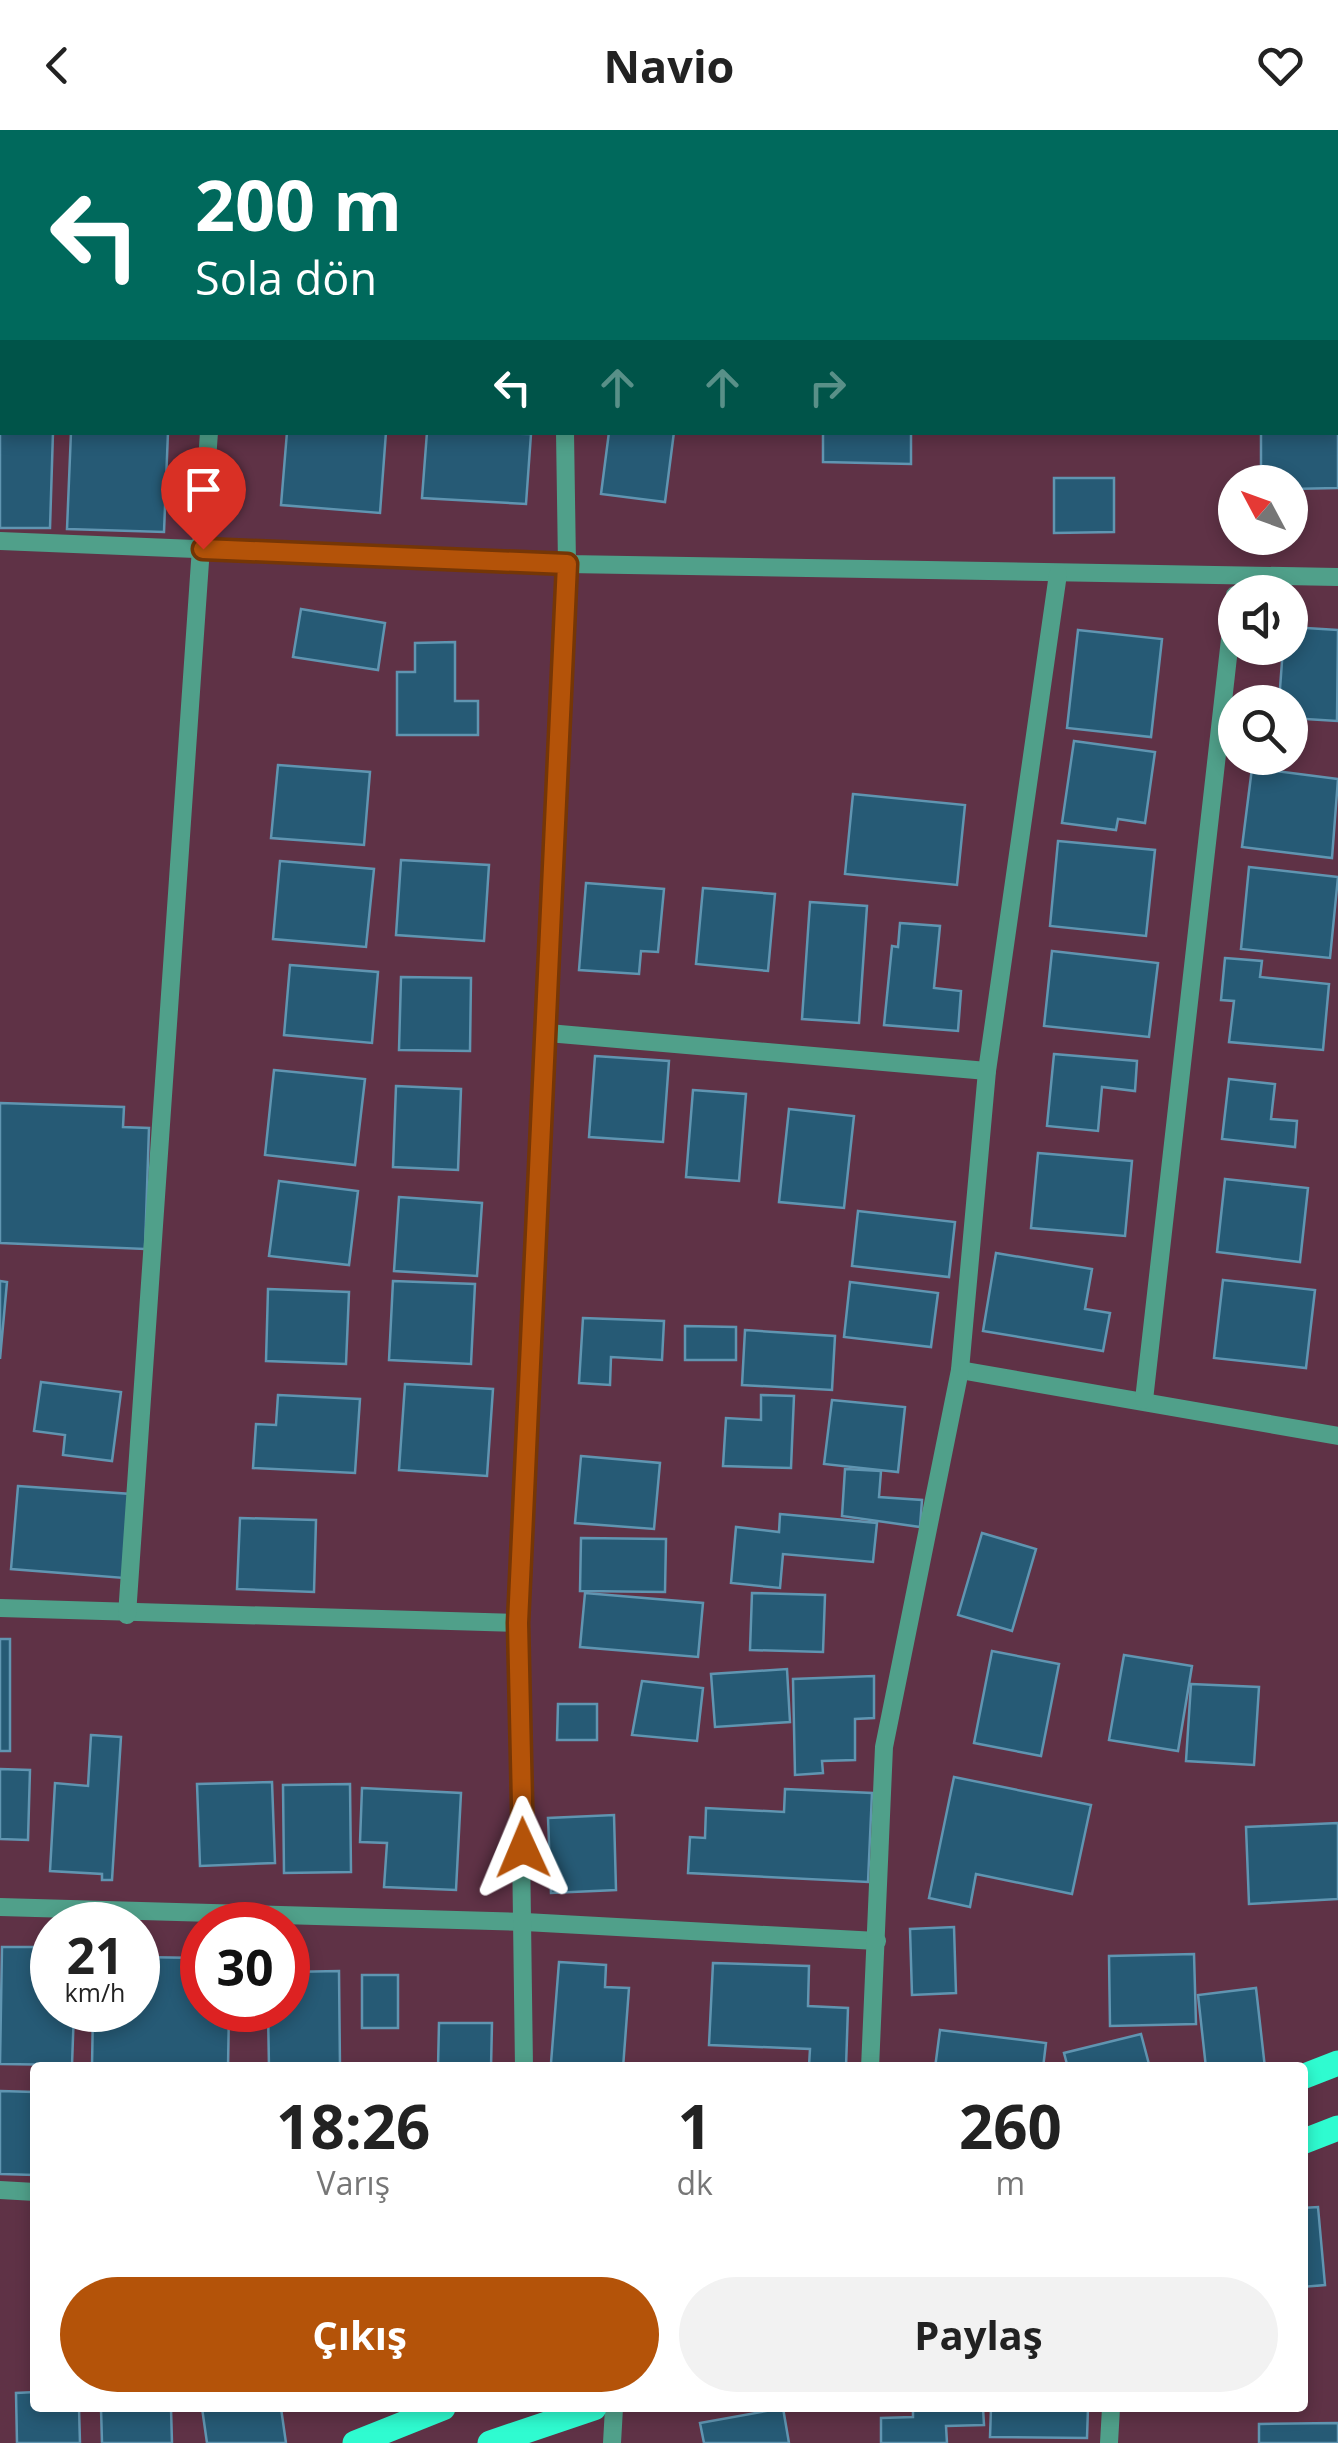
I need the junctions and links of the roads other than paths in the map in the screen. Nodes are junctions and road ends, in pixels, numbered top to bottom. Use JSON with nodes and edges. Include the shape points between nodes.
{"nodes":[{"id":1,"x":209,"y":435,"type":"edge"},
{"id":2,"x":565,"y":435,"type":"edge"},
{"id":3,"x":0,"y":540,"type":"edge"},
{"id":4,"x":203,"y":549,"type":"junction"},
{"id":5,"x":567,"y":564,"type":"junction"},
{"id":6,"x":1058,"y":574,"type":"junction"},
{"id":7,"x":1338,"y":577,"type":"edge"},
{"id":8,"x":1308,"y":580,"type":"edge"},
{"id":9,"x":1218,"y":587,"type":"edge"},
{"id":10,"x":1227,"y":665,"type":"edge"},
{"id":11,"x":548,"y":1033,"type":"junction"},
{"id":12,"x":987,"y":1071,"type":"junction"},
{"id":13,"x":960,"y":1370,"type":"junction"},
{"id":14,"x":1144,"y":1400,"type":"junction"},
{"id":15,"x":1338,"y":1436,"type":"edge"},
{"id":16,"x":0,"y":1608,"type":"edge"},
{"id":17,"x":128,"y":1615,"type":"junction"},
{"id":18,"x":518,"y":1623,"type":"junction"},
{"id":19,"x":0,"y":1907,"type":"edge"},
{"id":20,"x":525,"y":1922,"type":"junction"},
{"id":21,"x":877,"y":1941,"type":"junction"},
{"id":22,"x":524,"y":2062,"type":"edge"},
{"id":23,"x":870,"y":2062,"type":"edge"},
{"id":24,"x":1338,"y":2063,"type":"edge"},
{"id":25,"x":1308,"y":2075,"type":"edge"},
{"id":26,"x":1338,"y":2128,"type":"edge"},
{"id":27,"x":1308,"y":2140,"type":"edge"},
{"id":28,"x":0,"y":2190,"type":"edge"},
{"id":29,"x":30,"y":2192,"type":"edge"},
{"id":30,"x":433,"y":2412,"type":"edge"},
{"id":31,"x":582,"y":2412,"type":"edge"},
{"id":32,"x":614,"y":2412,"type":"edge"},
{"id":33,"x":1111,"y":2412,"type":"edge"},
{"id":34,"x":355,"y":2443,"type":"edge"},
{"id":35,"x":490,"y":2443,"type":"edge"},
{"id":36,"x":612,"y":2443,"type":"edge"},
{"id":37,"x":1110,"y":2443,"type":"edge"}],
"edges":[{"from":1,"to":4,"type":"street"},
{"from":2,"to":5,"type":"street"},
{"from":3,"to":4,"type":"street"},
{"from":4,"to":5,"type":"street"},
{"from":4,"to":17,"type":"street"},
{"from":5,"to":6,"type":"street"},
{"from":5,"to":11,"type":"street"},
{"from":6,"to":9,"type":"street"},
{"from":6,"to":12,"type":"street"},
{"from":7,"to":8,"type":"street"},
{"from":10,"to":14,"type":"street"},
{"from":11,"to":12,"type":"street"},
{"from":11,"to":18,"type":"street"},
{"from":12,"to":13,"type":"street"},
{"from":13,"to":14,"type":"street"},
{"from":13,"to":21,"type":"street","via":[[884,1747]]},
{"from":14,"to":15,"type":"street"},
{"from":16,"to":17,"type":"street"},
{"from":17,"to":18,"type":"street"},
{"from":18,"to":20,"type":"street"},
{"from":19,"to":20,"type":"street"},
{"from":20,"to":21,"type":"street"},
{"from":20,"to":22,"type":"street"},
{"from":21,"to":23,"type":"street"},
{"from":24,"to":25,"type":"main road"},
{"from":26,"to":27,"type":"main road"},
{"from":28,"to":29,"type":"street"},
{"from":30,"to":34,"type":"main road"},
{"from":31,"to":35,"type":"main road"},
{"from":32,"to":36,"type":"street"},
{"from":33,"to":37,"type":"street"}]}
